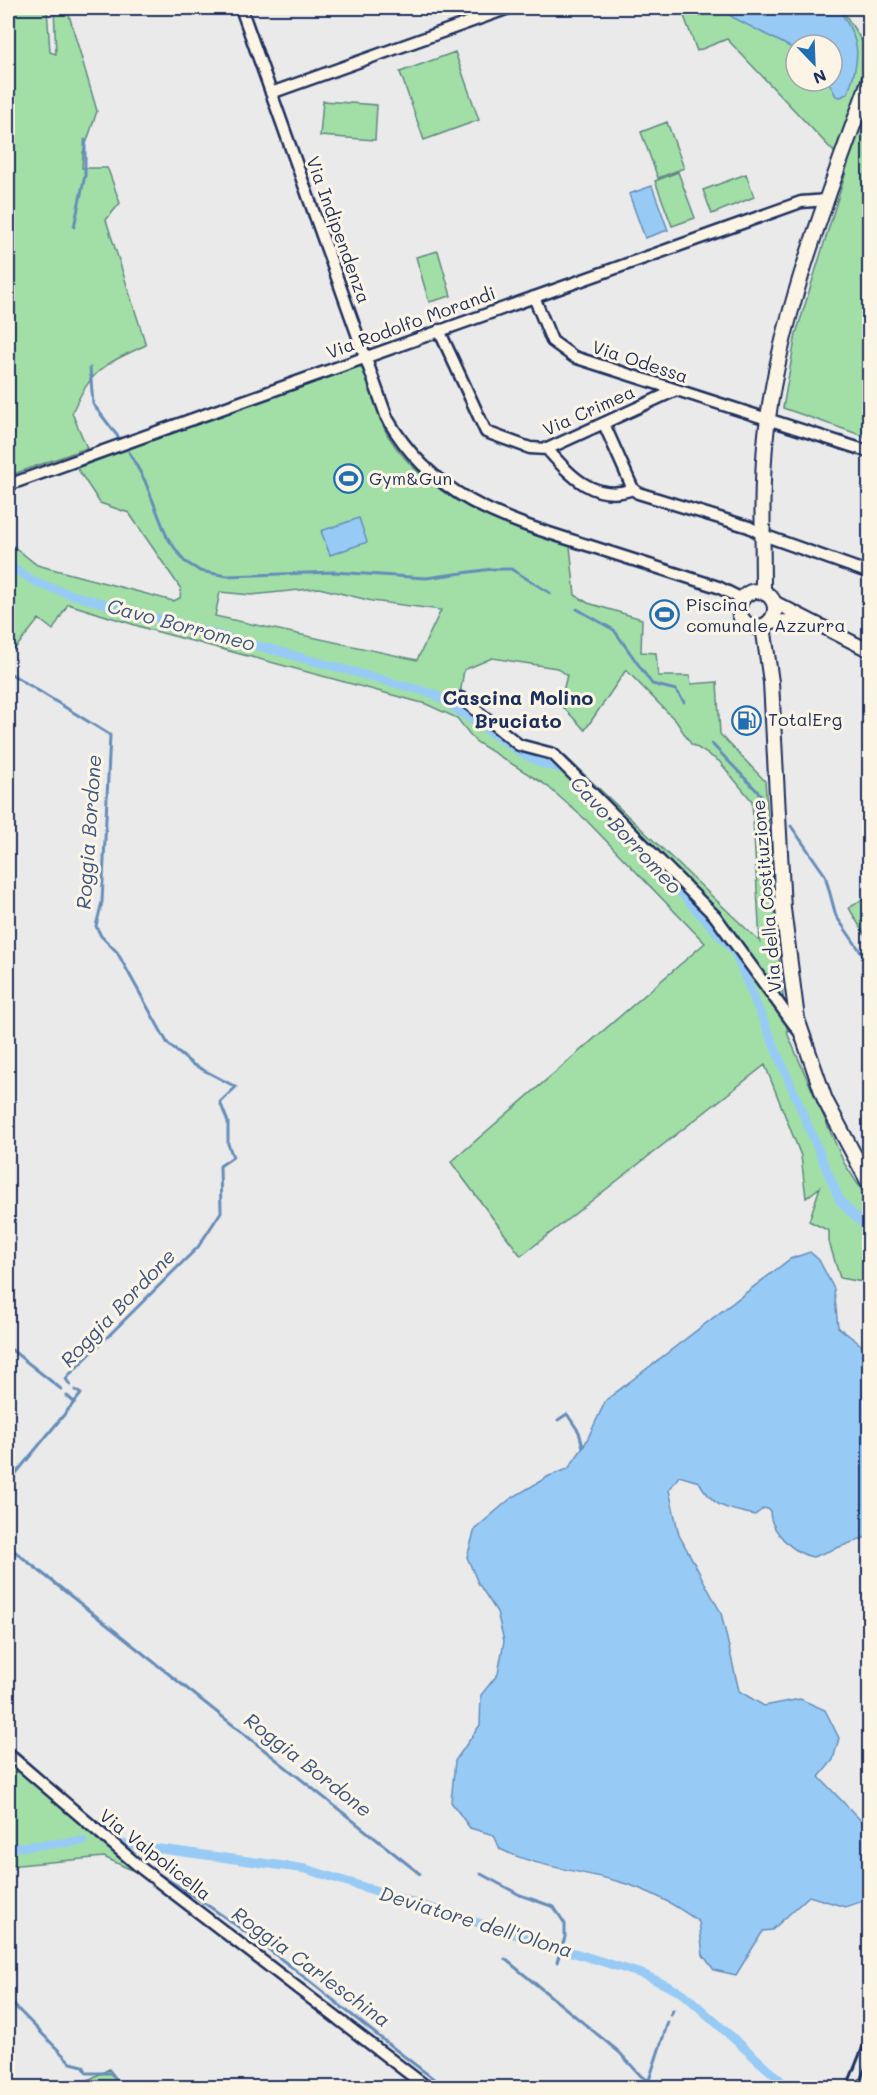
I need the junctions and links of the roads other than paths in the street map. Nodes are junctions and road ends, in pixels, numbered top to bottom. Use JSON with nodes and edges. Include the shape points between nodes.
{"nodes":[{"id":1,"x":241,"y":8,"type":"edge"},
{"id":2,"x":509,"y":8,"type":"edge"},
{"id":3,"x":870,"y":78,"type":"edge"},
{"id":4,"x":271,"y":93,"type":"junction"},
{"id":5,"x":828,"y":200,"type":"junction"},
{"id":6,"x":534,"y":297,"type":"junction"},
{"id":7,"x":439,"y":330,"type":"junction"},
{"id":8,"x":366,"y":357,"type":"junction"},
{"id":9,"x":674,"y":390,"type":"junction"},
{"id":10,"x":768,"y":419,"type":"junction"},
{"id":11,"x":604,"y":424,"type":"junction"},
{"id":12,"x":547,"y":449,"type":"junction"},
{"id":13,"x":870,"y":452,"type":"edge"},
{"id":14,"x":8,"y":485,"type":"edge"},
{"id":15,"x":633,"y":489,"type":"junction"},
{"id":16,"x":763,"y":535,"type":"junction"},
{"id":17,"x":870,"y":573,"type":"edge"},
{"id":18,"x":763,"y":592,"type":"junction"},
{"id":19,"x":742,"y":599,"type":"junction"},
{"id":20,"x":774,"y":602,"type":"junction"},
{"id":21,"x":809,"y":620,"type":"junction"},
{"id":22,"x":766,"y":624,"type":"junction"},
{"id":23,"x":870,"y":651,"type":"edge"},
{"id":24,"x":461,"y":698,"type":"dead end"},
{"id":25,"x":801,"y":1036,"type":"junction"},
{"id":26,"x":870,"y":1185,"type":"edge"},
{"id":27,"x":8,"y":1754,"type":"edge"},
{"id":28,"x":428,"y":2088,"type":"edge"}],
"edges":[{"from":1,"to":4,"type":"street","name":"Via Indipendenza"},
{"from":2,"to":4,"type":"street"},
{"from":3,"to":5,"type":"main road"},
{"from":4,"to":8,"type":"street","name":"Via Indipendenza"},
{"from":5,"to":6,"type":"street","name":"Via Rodolfo Morandi","via":[[801,202]]},
{"from":5,"to":10,"type":"main road","via":[[782,344]]},
{"from":6,"to":7,"type":"street","name":"Via Rodolfo Morandi"},
{"from":6,"to":9,"type":"street","name":"Via Odessa","via":[[552,341],[565,353]]},
{"from":7,"to":8,"type":"street","name":"Via Rodolfo Morandi"},
{"from":7,"to":12,"type":"street","name":"Via Crimea","via":[[486,432],[530,448]]},
{"from":8,"to":14,"type":"street","name":"Via Rodolfo Morandi"},
{"from":8,"to":19,"type":"street","name":"Via Indipendenza","via":[[397,436],[417,460],[456,494],[505,519],[718,587]]},
{"from":9,"to":10,"type":"street","name":"Via Odessa"},
{"from":9,"to":11,"type":"street","name":"Via Crimea"},
{"from":10,"to":13,"type":"street","name":"Via Odessa"},
{"from":10,"to":16,"type":"main road","via":[[762,484]]},
{"from":11,"to":12,"type":"street","name":"Via Crimea"},
{"from":11,"to":15,"type":"street"},
{"from":12,"to":15,"type":"street","via":[[586,487],[612,494]]},
{"from":15,"to":16,"type":"street"},
{"from":16,"to":17,"type":"street"},
{"from":16,"to":18,"type":"main road"},
{"from":18,"to":19,"type":"main road","via":[[751,592]]},
{"from":18,"to":20,"type":"main road"},
{"from":19,"to":22,"type":"main road","via":[[739,610],[745,622],[751,626]]},
{"from":20,"to":21,"type":"street"},
{"from":20,"to":22,"type":"main road","via":[[775,612]]},
{"from":21,"to":22,"type":"street"},
{"from":21,"to":23,"type":"street"},
{"from":22,"to":25,"type":"main road","name":"Via della Costituzione","via":[[783,909]]},
{"from":24,"to":25,"type":"street","via":[[519,745],[553,754],[715,916]]},
{"from":25,"to":26,"type":"main road","name":"Via della Costituzione","via":[[825,1100]]},
{"from":27,"to":28,"type":"street","name":"Via Valpolicella","via":[[141,1868]]}]}
